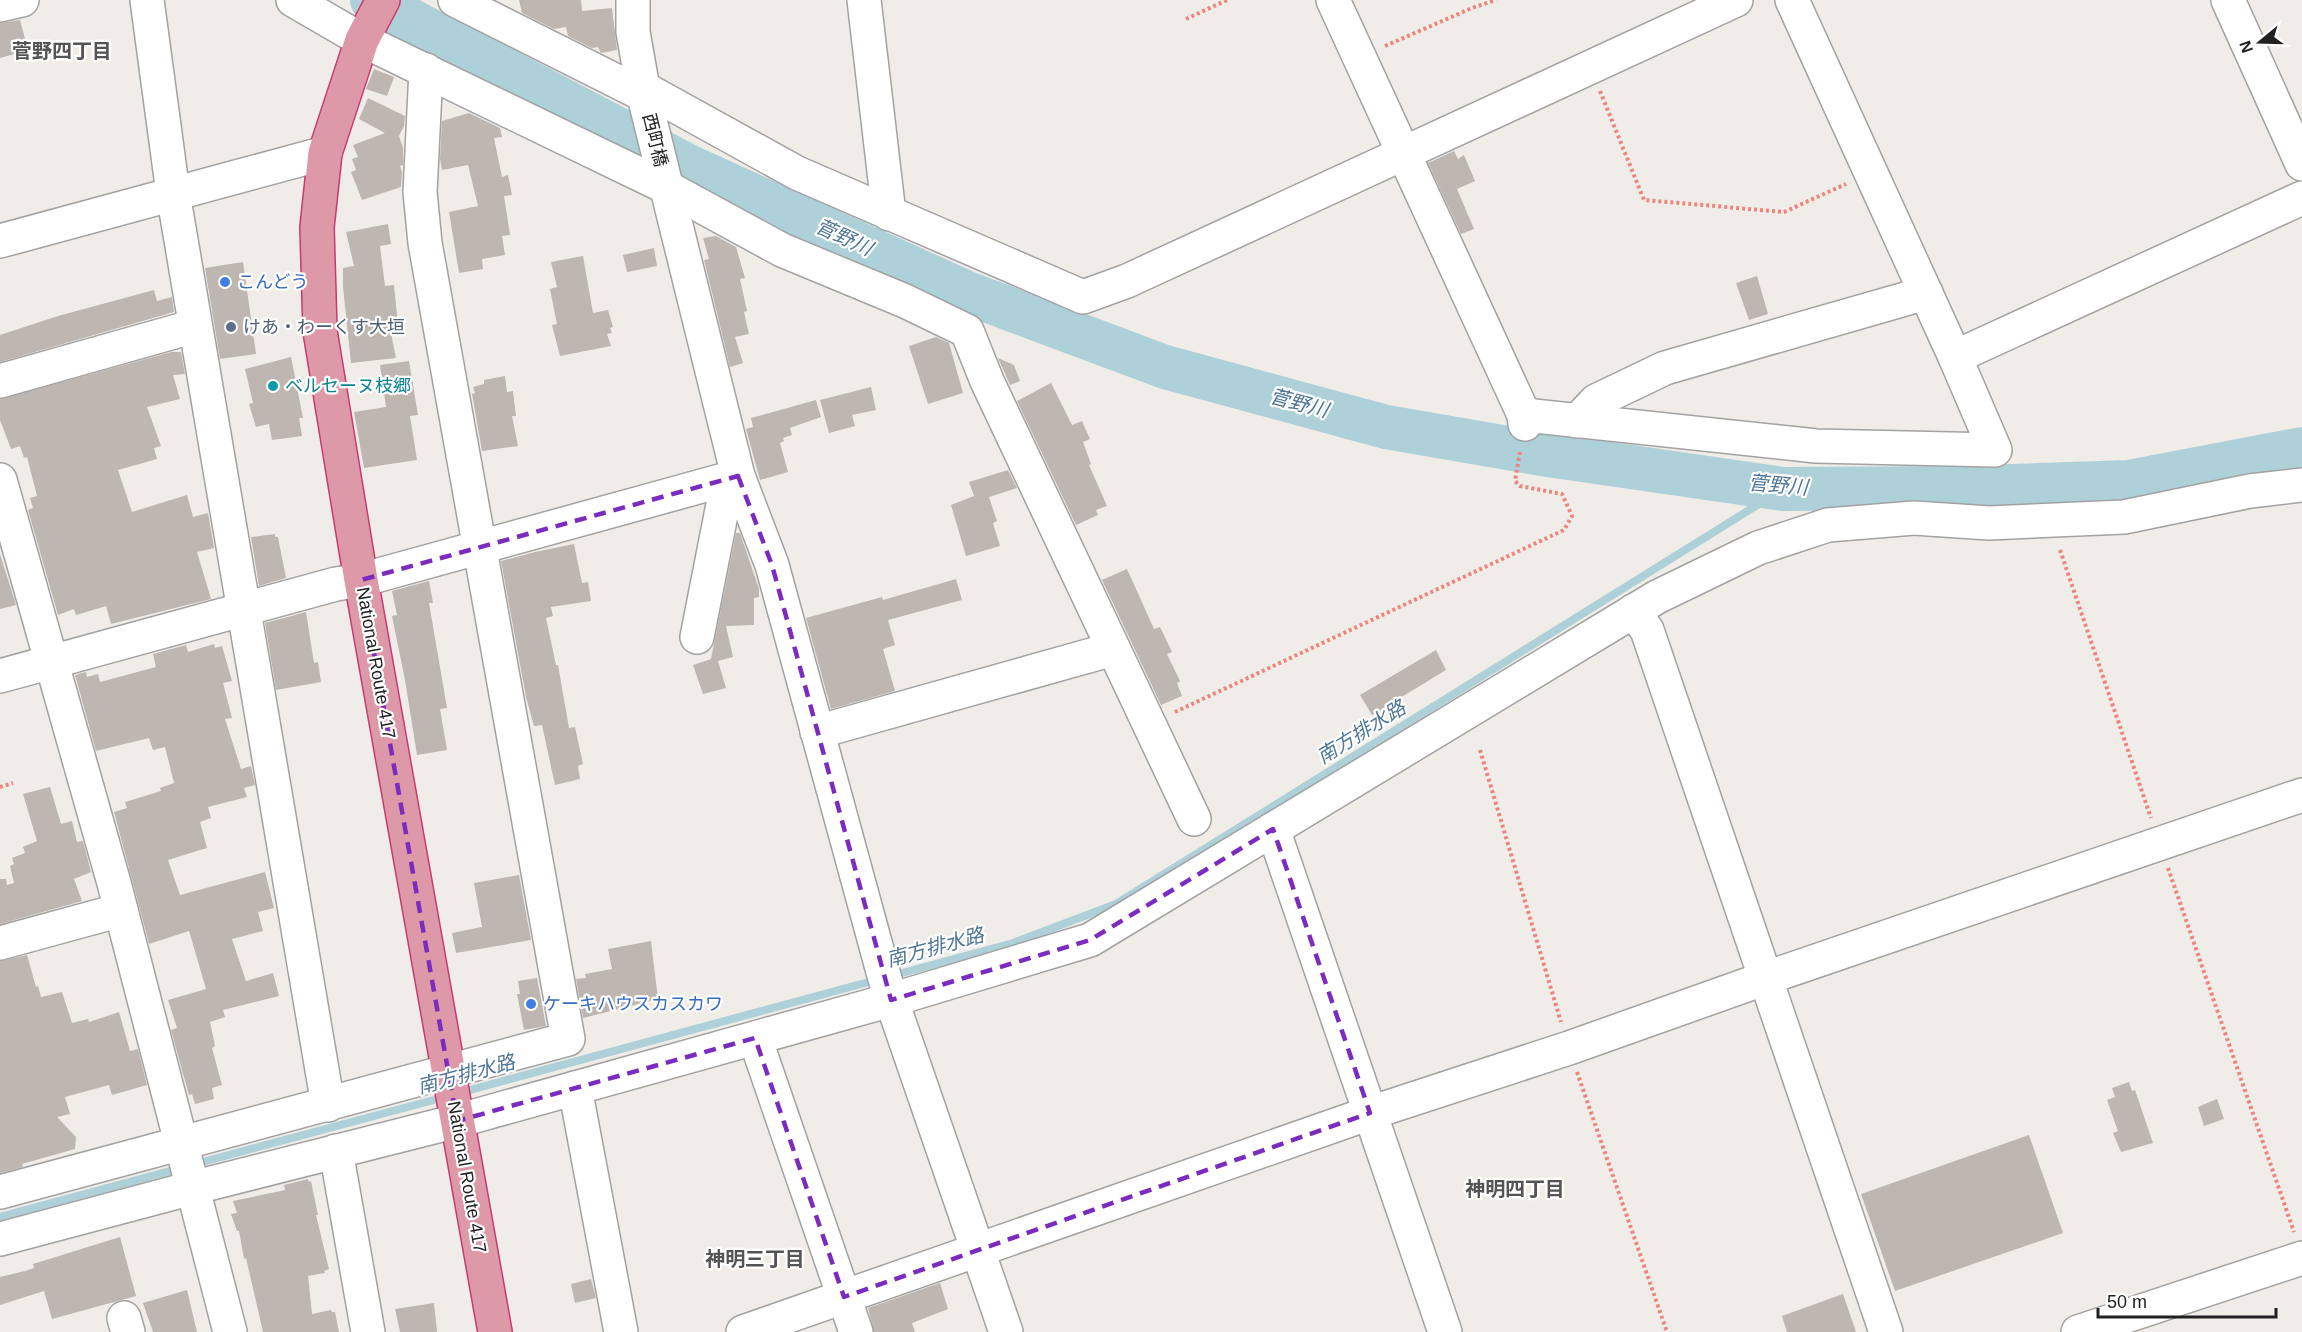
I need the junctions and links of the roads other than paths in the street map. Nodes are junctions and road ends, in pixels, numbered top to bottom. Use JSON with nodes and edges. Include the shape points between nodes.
{"nodes":[{"id":1,"x":22,"y":0,"type":"edge"},
{"id":2,"x":147,"y":0,"type":"edge"},
{"id":3,"x":293,"y":0,"type":"edge"},
{"id":4,"x":455,"y":0,"type":"edge"},
{"id":5,"x":633,"y":0,"type":"edge"},
{"id":6,"x":864,"y":0,"type":"edge"},
{"id":7,"x":1333,"y":0,"type":"edge"},
{"id":8,"x":1736,"y":0,"type":"edge"},
{"id":9,"x":1792,"y":0,"type":"edge"},
{"id":10,"x":2228,"y":0,"type":"edge"},
{"id":11,"x":0,"y":5,"type":"edge"},
{"id":12,"x":371,"y":22,"type":"edge"},
{"id":13,"x":426,"y":70,"type":"junction"},
{"id":14,"x":644,"y":94,"type":"junction"},
{"id":15,"x":325,"y":153,"type":"junction"},
{"id":16,"x":1404,"y":153,"type":"junction"},
{"id":17,"x":2302,"y":164,"type":"edge"},
{"id":18,"x":666,"y":184,"type":"junction"},
{"id":19,"x":172,"y":194,"type":"junction"},
{"id":20,"x":2302,"y":198,"type":"edge"},
{"id":21,"x":889,"y":214,"type":"junction"},
{"id":22,"x":0,"y":241,"type":"edge"},
{"id":23,"x":1926,"y":293,"type":"junction"},
{"id":24,"x":195,"y":326,"type":"junction"},
{"id":25,"x":1955,"y":357,"type":"junction"},
{"id":26,"x":0,"y":381,"type":"edge"},
{"id":27,"x":1577,"y":421,"type":"junction"},
{"id":28,"x":733,"y":477,"type":"junction"},
{"id":29,"x":0,"y":480,"type":"edge"},
{"id":30,"x":2302,"y":485,"type":"edge"},
{"id":31,"x":478,"y":548,"type":"junction"},
{"id":32,"x":362,"y":580,"type":"junction"},
{"id":33,"x":243,"y":609,"type":"junction"},
{"id":34,"x":1633,"y":611,"type":"junction"},
{"id":35,"x":698,"y":638,"type":"dead end"},
{"id":36,"x":1113,"y":648,"type":"junction"},
{"id":37,"x":51,"y":661,"type":"junction"},
{"id":38,"x":0,"y":676,"type":"edge"},
{"id":39,"x":817,"y":732,"type":"junction"},
{"id":40,"x":2302,"y":795,"type":"edge"},
{"id":41,"x":1194,"y":819,"type":"dead end"},
{"id":42,"x":1273,"y":829,"type":"junction"},
{"id":43,"x":121,"y":910,"type":"junction"},
{"id":44,"x":0,"y":943,"type":"edge"},
{"id":45,"x":1766,"y":978,"type":"junction"},
{"id":46,"x":886,"y":984,"type":"junction"},
{"id":47,"x":755,"y":1038,"type":"junction"},
{"id":48,"x":449,"y":1075,"type":"junction"},
{"id":49,"x":575,"y":1088,"type":"junction"},
{"id":50,"x":328,"y":1105,"type":"junction"},
{"id":51,"x":1370,"y":1113,"type":"junction"},
{"id":52,"x":456,"y":1116,"type":"junction"},
{"id":53,"x":181,"y":1147,"type":"junction"},
{"id":54,"x":336,"y":1151,"type":"junction"},
{"id":55,"x":191,"y":1185,"type":"junction"},
{"id":56,"x":0,"y":1192,"type":"edge"},
{"id":57,"x":0,"y":1239,"type":"edge"},
{"id":58,"x":2298,"y":1245,"type":"edge"},
{"id":59,"x":979,"y":1251,"type":"junction"},
{"id":60,"x":844,"y":1297,"type":"junction"},
{"id":61,"x":230,"y":1332,"type":"edge"},
{"id":62,"x":368,"y":1332,"type":"edge"},
{"id":63,"x":495,"y":1332,"type":"edge"},
{"id":64,"x":621,"y":1332,"type":"edge"},
{"id":65,"x":743,"y":1332,"type":"edge"},
{"id":66,"x":856,"y":1332,"type":"edge"},
{"id":67,"x":1006,"y":1332,"type":"edge"},
{"id":68,"x":1445,"y":1332,"type":"edge"},
{"id":69,"x":1886,"y":1332,"type":"edge"},
{"id":70,"x":2079,"y":1332,"type":"edge"}],
"edges":[{"from":1,"to":11,"type":"street"},
{"from":2,"to":19,"type":"street"},
{"from":3,"to":12,"type":"street"},
{"from":4,"to":14,"type":"street"},
{"from":5,"to":14,"type":"street","name":"西町橋","via":[[633,32]]},
{"from":6,"to":21,"type":"street"},
{"from":7,"to":16,"type":"street"},
{"from":8,"to":16,"type":"street"},
{"from":9,"to":23,"type":"street"},
{"from":10,"to":17,"type":"street"},
{"from":12,"to":13,"type":"street"},
{"from":12,"to":15,"type":"highway","name":"National Route 417"},
{"from":13,"to":18,"type":"street"},
{"from":13,"to":31,"type":"street","via":[[420,192],[425,243]]},
{"from":14,"to":18,"type":"street","name":"西町橋"},
{"from":14,"to":21,"type":"street","via":[[797,173]]},
{"from":15,"to":19,"type":"street"},
{"from":15,"to":32,"type":"highway","name":"National Route 417","via":[[317,227],[320,331]]},
{"from":16,"to":21,"type":"street","via":[[1127,281],[1083,297]]},
{"from":16,"to":27,"type":"street","via":[[1524,419]]},
{"from":18,"to":28,"type":"street","name":"西町橋"},
{"from":18,"to":36,"type":"street","via":[[782,250],[967,330],[987,381]]},
{"from":19,"to":22,"type":"street"},
{"from":19,"to":24,"type":"street"},
{"from":20,"to":25,"type":"street"},
{"from":23,"to":25,"type":"street"},
{"from":23,"to":27,"type":"street","via":[[1665,368],[1596,401]]},
{"from":24,"to":26,"type":"street"},
{"from":24,"to":33,"type":"street"},
{"from":25,"to":27,"type":"street","via":[[1995,450],[1816,446]]},
{"from":28,"to":31,"type":"street"},
{"from":28,"to":35,"type":"street"},
{"from":28,"to":39,"type":"street","name":"西町橋","via":[[772,565]]},
{"from":29,"to":37,"type":"street"},
{"from":30,"to":34,"type":"street","via":[[2250,491],[2124,517],[1989,523],[1914,518],[1828,525],[1758,548]]},
{"from":31,"to":32,"type":"street"},
{"from":31,"to":48,"type":"street","via":[[568,1039]]},
{"from":32,"to":33,"type":"street"},
{"from":32,"to":48,"type":"highway","name":"National Route 417"},
{"from":33,"to":37,"type":"street"},
{"from":33,"to":50,"type":"street"},
{"from":34,"to":42,"type":"street"},
{"from":34,"to":45,"type":"street","via":[[1647,630]]},
{"from":36,"to":39,"type":"street"},
{"from":36,"to":41,"type":"street"},
{"from":37,"to":38,"type":"street"},
{"from":37,"to":43,"type":"street"},
{"from":39,"to":46,"type":"street","name":"西町橋"},
{"from":40,"to":45,"type":"street"},
{"from":42,"to":46,"type":"street","via":[[1090,940]]},
{"from":42,"to":51,"type":"street"},
{"from":43,"to":44,"type":"street"},
{"from":43,"to":53,"type":"street"},
{"from":45,"to":51,"type":"street"},
{"from":45,"to":69,"type":"street"},
{"from":46,"to":47,"type":"street"},
{"from":46,"to":59,"type":"street","name":"西町橋"},
{"from":47,"to":49,"type":"street"},
{"from":47,"to":60,"type":"street"},
{"from":48,"to":50,"type":"street"},
{"from":48,"to":52,"type":"highway","name":"National Route 417"},
{"from":49,"to":52,"type":"street"},
{"from":49,"to":64,"type":"street"},
{"from":50,"to":53,"type":"street"},
{"from":51,"to":59,"type":"street"},
{"from":51,"to":68,"type":"street"},
{"from":52,"to":54,"type":"street"},
{"from":52,"to":63,"type":"highway","name":"National Route 417"},
{"from":53,"to":55,"type":"street"},
{"from":53,"to":56,"type":"street"},
{"from":54,"to":55,"type":"street"},
{"from":54,"to":62,"type":"street"},
{"from":55,"to":57,"type":"street"},
{"from":55,"to":61,"type":"street"},
{"from":58,"to":70,"type":"street"},
{"from":59,"to":60,"type":"street"},
{"from":59,"to":67,"type":"street","name":"西町橋"},
{"from":60,"to":65,"type":"street"},
{"from":60,"to":66,"type":"street"}]}
